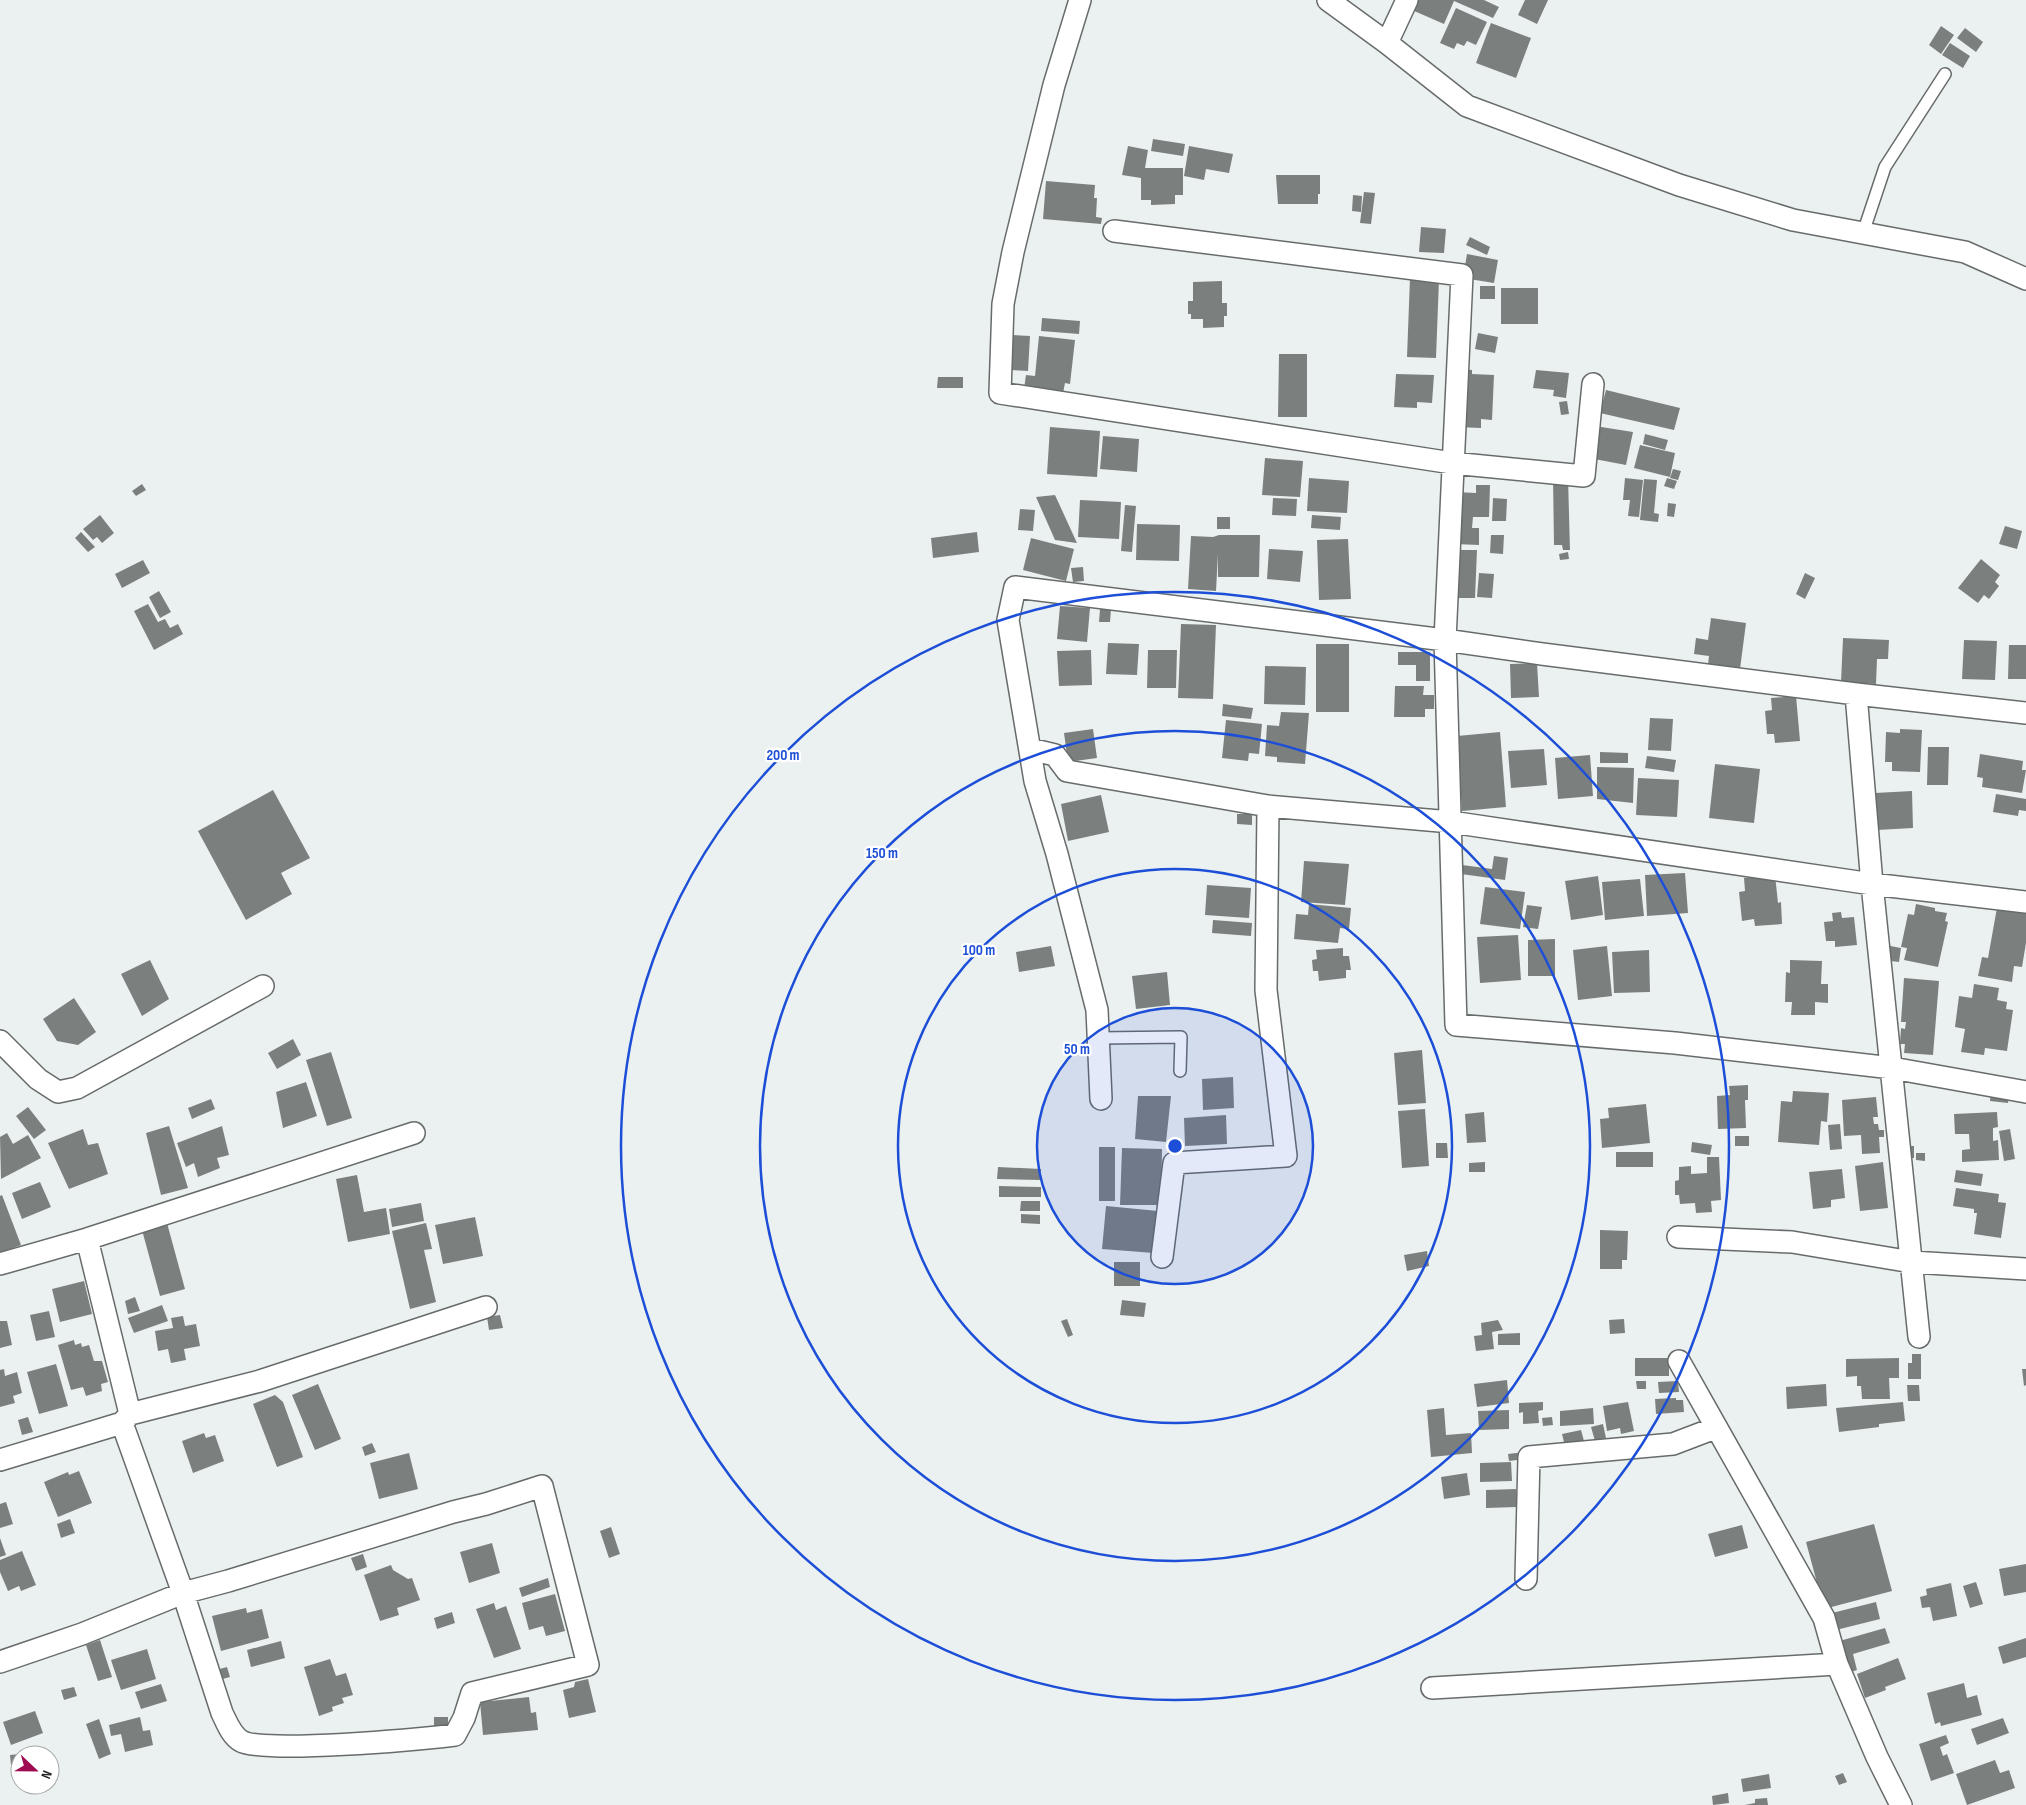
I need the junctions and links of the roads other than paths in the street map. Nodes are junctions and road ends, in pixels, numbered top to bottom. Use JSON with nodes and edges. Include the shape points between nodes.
{"nodes":[{"id":1,"x":1080,"y":0,"type":"edge"},
{"id":2,"x":1328,"y":0,"type":"edge"},
{"id":3,"x":1407,"y":0,"type":"edge"},
{"id":4,"x":1388,"y":43,"type":"junction"},
{"id":5,"x":1945,"y":74,"type":"dead end"},
{"id":6,"x":1114,"y":231,"type":"dead end"},
{"id":7,"x":1863,"y":233,"type":"junction"},
{"id":8,"x":2026,"y":279,"type":"edge"},
{"id":9,"x":1593,"y":384,"type":"dead end"},
{"id":10,"x":1452,"y":463,"type":"junction"},
{"id":11,"x":1444,"y":640,"type":"junction"},
{"id":12,"x":1856,"y":694,"type":"junction"},
{"id":13,"x":2026,"y":713,"type":"edge"},
{"id":14,"x":1030,"y":749,"type":"junction"},
{"id":15,"x":1268,"y":806,"type":"junction"},
{"id":16,"x":1451,"y":822,"type":"junction"},
{"id":17,"x":1872,"y":884,"type":"junction"},
{"id":18,"x":2026,"y":902,"type":"edge"},
{"id":19,"x":263,"y":986,"type":"dead end"},
{"id":20,"x":1099,"y":1038,"type":"junction"},
{"id":21,"x":0,"y":1041,"type":"edge"},
{"id":22,"x":1892,"y":1068,"type":"junction"},
{"id":23,"x":1180,"y":1071,"type":"dead end"},
{"id":24,"x":2026,"y":1092,"type":"edge"},
{"id":25,"x":1101,"y":1099,"type":"dead end"},
{"id":26,"x":414,"y":1133,"type":"dead end"},
{"id":27,"x":1678,"y":1237,"type":"dead end"},
{"id":28,"x":87,"y":1239,"type":"junction"},
{"id":29,"x":1162,"y":1257,"type":"dead end"},
{"id":30,"x":1912,"y":1262,"type":"junction"},
{"id":31,"x":0,"y":1264,"type":"edge"},
{"id":32,"x":2026,"y":1269,"type":"edge"},
{"id":33,"x":486,"y":1307,"type":"dead end"},
{"id":34,"x":1919,"y":1337,"type":"dead end"},
{"id":35,"x":1679,"y":1361,"type":"dead end"},
{"id":36,"x":126,"y":1418,"type":"junction"},
{"id":37,"x":1716,"y":1428,"type":"junction"},
{"id":38,"x":0,"y":1460,"type":"edge"},
{"id":39,"x":1526,"y":1579,"type":"dead end"},
{"id":40,"x":183,"y":1593,"type":"junction"},
{"id":41,"x":0,"y":1662,"type":"edge"},
{"id":42,"x":1836,"y":1664,"type":"junction"},
{"id":43,"x":1432,"y":1688,"type":"dead end"},
{"id":44,"x":1902,"y":1805,"type":"edge"}],
"edges":[{"from":1,"to":10,"type":"street","via":[[1054,85],[1013,252],[1003,304],[1000,393]]},
{"from":2,"to":4,"type":"street"},
{"from":3,"to":4,"type":"street"},
{"from":4,"to":7,"type":"street","via":[[1467,106],[1679,185],[1793,220]]},
{"from":5,"to":7,"type":"lane","via":[[1885,167]]},
{"from":6,"to":10,"type":"street","via":[[1462,275]]},
{"from":7,"to":8,"type":"street","via":[[1965,252]]},
{"from":9,"to":10,"type":"street","via":[[1584,476]]},
{"from":10,"to":11,"type":"street"},
{"from":11,"to":12,"type":"street"},
{"from":11,"to":14,"type":"street","via":[[1015,587],[1008,620]]},
{"from":11,"to":16,"type":"street"},
{"from":12,"to":13,"type":"street"},
{"from":12,"to":17,"type":"street"},
{"from":14,"to":15,"type":"street","via":[[1055,755],[1067,771]]},
{"from":14,"to":20,"type":"street","via":[[1035,781],[1058,854],[1097,1010]]},
{"from":15,"to":16,"type":"street"},
{"from":15,"to":29,"type":"street","via":[[1266,990],[1286,1156],[1174,1163]]},
{"from":16,"to":17,"type":"street"},
{"from":16,"to":22,"type":"street","via":[[1456,1024],[1675,1043]]},
{"from":17,"to":18,"type":"street"},
{"from":17,"to":22,"type":"street"},
{"from":19,"to":21,"type":"street","via":[[77,1088],[58,1092],[38,1079]]},
{"from":20,"to":23,"type":"lane","via":[[1181,1037]]},
{"from":20,"to":25,"type":"street"},
{"from":22,"to":24,"type":"street"},
{"from":22,"to":30,"type":"street"},
{"from":26,"to":28,"type":"street"},
{"from":27,"to":30,"type":"street","via":[[1792,1242]]},
{"from":28,"to":31,"type":"street"},
{"from":28,"to":36,"type":"street"},
{"from":30,"to":32,"type":"street"},
{"from":30,"to":34,"type":"street"},
{"from":33,"to":36,"type":"street","via":[[260,1381]]},
{"from":35,"to":37,"type":"street"},
{"from":36,"to":38,"type":"street"},
{"from":36,"to":40,"type":"street"},
{"from":37,"to":39,"type":"street","via":[[1672,1444],[1529,1457]]},
{"from":37,"to":42,"type":"street","via":[[1824,1618]]},
{"from":40,"to":40,"type":"street","via":[[228,1725],[241,1741],[254,1746],[305,1746],[455,1735],[472,1693],[588,1665],[542,1486]]},
{"from":40,"to":41,"type":"street","via":[[82,1634]]},
{"from":42,"to":43,"type":"street"},
{"from":42,"to":44,"type":"street"}]}
